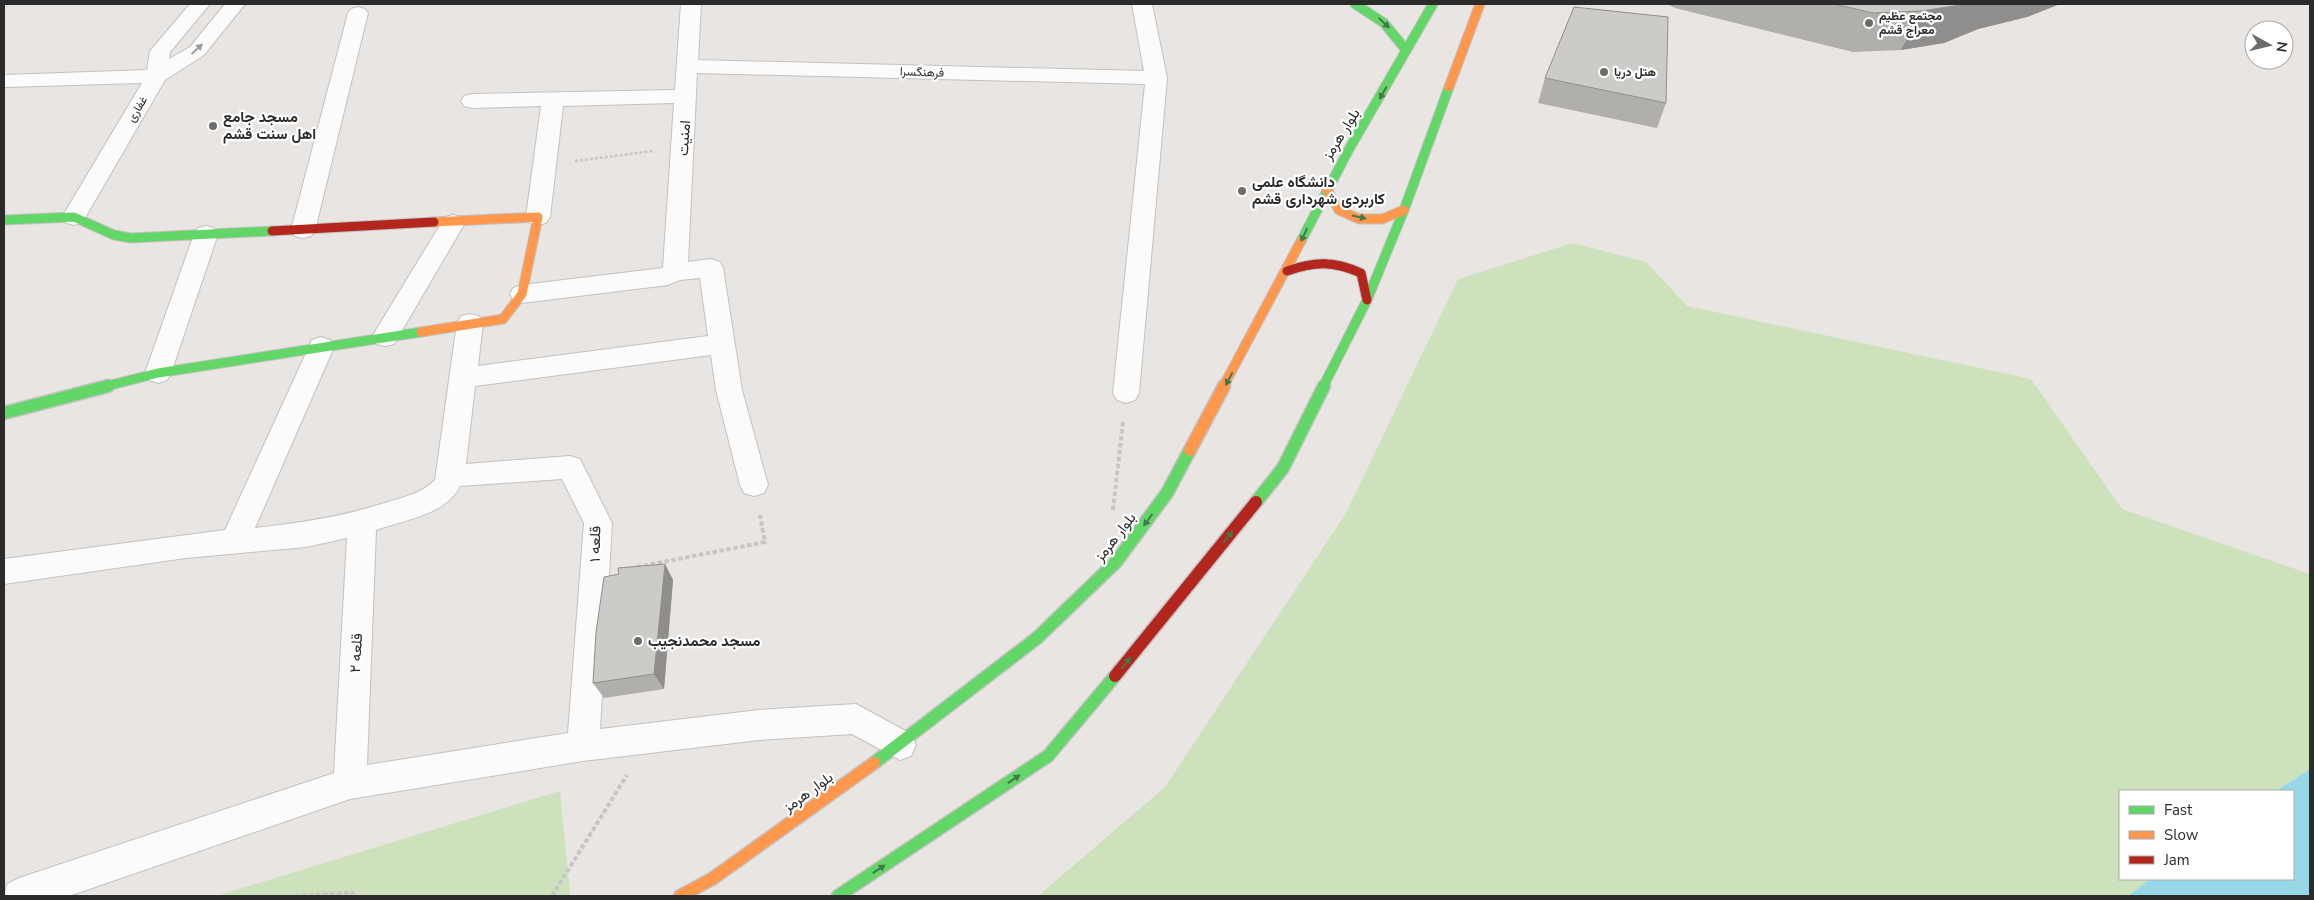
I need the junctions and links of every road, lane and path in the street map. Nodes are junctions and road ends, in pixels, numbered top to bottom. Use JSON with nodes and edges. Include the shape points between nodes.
{"nodes":[{"id":1,"x":200,"y":4,"type":"edge"},
{"id":2,"x":235,"y":4,"type":"edge"},
{"id":3,"x":691,"y":4,"type":"edge"},
{"id":4,"x":1142,"y":4,"type":"edge"},
{"id":5,"x":1355,"y":4,"type":"edge"},
{"id":6,"x":1432,"y":4,"type":"edge"},
{"id":7,"x":1480,"y":4,"type":"edge"},
{"id":8,"x":358,"y":13,"type":"dead end"},
{"id":9,"x":1406,"y":50,"type":"junction"},
{"id":10,"x":688,"y":66,"type":"junction"},
{"id":11,"x":157,"y":76,"type":"junction"},
{"id":12,"x":1156,"y":78,"type":"junction"},
{"id":13,"x":4,"y":81,"type":"edge"},
{"id":14,"x":687,"y":96,"type":"junction"},
{"id":15,"x":554,"y":99,"type":"junction"},
{"id":16,"x":472,"y":101,"type":"dead end"},
{"id":17,"x":683,"y":148,"type":"junction"},
{"id":18,"x":545,"y":164,"type":"junction"},
{"id":19,"x":1326,"y":188,"type":"junction"},
{"id":20,"x":1404,"y":210,"type":"junction"},
{"id":21,"x":74,"y":217,"type":"junction"},
{"id":22,"x":538,"y":217,"type":"junction"},
{"id":23,"x":4,"y":220,"type":"edge"},
{"id":24,"x":452,"y":223,"type":"junction"},
{"id":25,"x":303,"y":230,"type":"junction"},
{"id":26,"x":206,"y":234,"type":"junction"},
{"id":27,"x":1287,"y":271,"type":"junction"},
{"id":28,"x":675,"y":272,"type":"junction"},
{"id":29,"x":522,"y":294,"type":"junction"},
{"id":30,"x":1367,"y":300,"type":"junction"},
{"id":31,"x":470,"y":323,"type":"junction"},
{"id":32,"x":385,"y":337,"type":"junction"},
{"id":33,"x":722,"y":344,"type":"junction"},
{"id":34,"x":321,"y":347,"type":"junction"},
{"id":35,"x":158,"y":373,"type":"junction"},
{"id":36,"x":462,"y":378,"type":"junction"},
{"id":37,"x":1126,"y":393,"type":"joint"},
{"id":38,"x":4,"y":413,"type":"edge"},
{"id":39,"x":451,"y":476,"type":"junction"},
{"id":40,"x":754,"y":486,"type":"joint"},
{"id":41,"x":1112,"y":516,"type":"dead end"},
{"id":42,"x":362,"y":523,"type":"junction"},
{"id":43,"x":234,"y":542,"type":"junction"},
{"id":44,"x":4,"y":571,"type":"edge"},
{"id":45,"x":594,"y":575,"type":"junction"},
{"id":46,"x":650,"y":738,"type":"junction"},
{"id":47,"x":900,"y":745,"type":"junction"},
{"id":48,"x":583,"y":746,"type":"junction"},
{"id":49,"x":350,"y":783,"type":"junction"},
{"id":50,"x":19,"y":896,"type":"edge"},
{"id":51,"x":295,"y":896,"type":"edge"},
{"id":52,"x":354,"y":896,"type":"edge"},
{"id":53,"x":552,"y":896,"type":"edge"},
{"id":54,"x":680,"y":896,"type":"edge"},
{"id":55,"x":838,"y":896,"type":"edge"}],
"edges":[{"from":1,"to":11,"type":"street","name":"غفاری","via":[[160,51]]},
{"from":11,"to":2,"type":"street","one_way":true,"via":[[197,51]]},
{"from":3,"to":10,"type":"street","name":"امنیت"},
{"from":4,"to":12,"type":"street"},
{"from":5,"to":9,"type":"main road","one_way":true,"via":[[1373,12],[1392,30]]},
{"from":6,"to":9,"type":"main road","name":"بلوار هرمز"},
{"from":7,"to":20,"type":"main road"},
{"from":8,"to":25,"type":"street"},
{"from":9,"to":19,"type":"main road","name":"بلوار هرمز","one_way":true},
{"from":10,"to":12,"type":"street","name":"فرهنگسرا"},
{"from":10,"to":14,"type":"street","name":"امنیت"},
{"from":11,"to":13,"type":"street"},
{"from":11,"to":21,"type":"street","name":"غفاری"},
{"from":12,"to":37,"type":"street"},
{"from":14,"to":15,"type":"street"},
{"from":14,"to":17,"type":"street","name":"امنیت"},
{"from":15,"to":16,"type":"street"},
{"from":15,"to":18,"type":"street"},
{"from":17,"to":18,"type":"path"},
{"from":17,"to":28,"type":"street","name":"امنیت"},
{"from":18,"to":22,"type":"street"},
{"from":19,"to":20,"type":"main road","one_way":true,"via":[[1339,210],[1359,219],[1382,219]]},
{"from":19,"to":27,"type":"main road","name":"بلوار هرمز","one_way":true},
{"from":20,"to":30,"type":"main road"},
{"from":21,"to":23,"type":"main road"},
{"from":21,"to":26,"type":"main road","via":[[114,236]]},
{"from":22,"to":24,"type":"main road"},
{"from":22,"to":29,"type":"main road"},
{"from":24,"to":25,"type":"main road"},
{"from":24,"to":32,"type":"street"},
{"from":25,"to":26,"type":"main road"},
{"from":26,"to":35,"type":"street"},
{"from":27,"to":30,"type":"main road","via":[[1320,259],[1343,264],[1361,273]]},
{"from":27,"to":47,"type":"main road","name":"بلوار هرمز","one_way":true,"via":[[1167,493],[1116,562],[1038,638]]},
{"from":28,"to":29,"type":"street","via":[[668,276]]},
{"from":28,"to":33,"type":"street","via":[[711,268]]},
{"from":29,"to":31,"type":"main road","via":[[503,319]]},
{"from":55,"to":30,"type":"main road","one_way":true,"via":[[1048,756],[1163,619],[1282,468]]},
{"from":31,"to":32,"type":"main road"},
{"from":31,"to":36,"type":"street"},
{"from":32,"to":34,"type":"main road"},
{"from":33,"to":36,"type":"street"},
{"from":33,"to":40,"type":"street","via":[[729,390]]},
{"from":34,"to":35,"type":"main road"},
{"from":34,"to":43,"type":"street"},
{"from":35,"to":38,"type":"main road"},
{"from":36,"to":39,"type":"street"},
{"from":37,"to":41,"type":"path"},
{"from":39,"to":42,"type":"street","via":[[435,498]]},
{"from":39,"to":45,"type":"street","name":"قلعه ۱","via":[[570,467],[598,524]]},
{"from":40,"to":45,"type":"path","via":[[765,542]]},
{"from":42,"to":43,"type":"street","via":[[306,535]]},
{"from":42,"to":49,"type":"street","name":"قلعه ۲"},
{"from":43,"to":44,"type":"street"},
{"from":45,"to":48,"type":"street","name":"قلعه ۱"},
{"from":46,"to":47,"type":"street","via":[[759,725],[856,719]]},
{"from":46,"to":48,"type":"street"},
{"from":46,"to":53,"type":"path"},
{"from":47,"to":54,"type":"main road","name":"بلوار هرمز","via":[[712,879]]},
{"from":48,"to":49,"type":"street"},
{"from":49,"to":50,"type":"street"},
{"from":51,"to":52,"type":"path","via":[[352,893]]}]}
